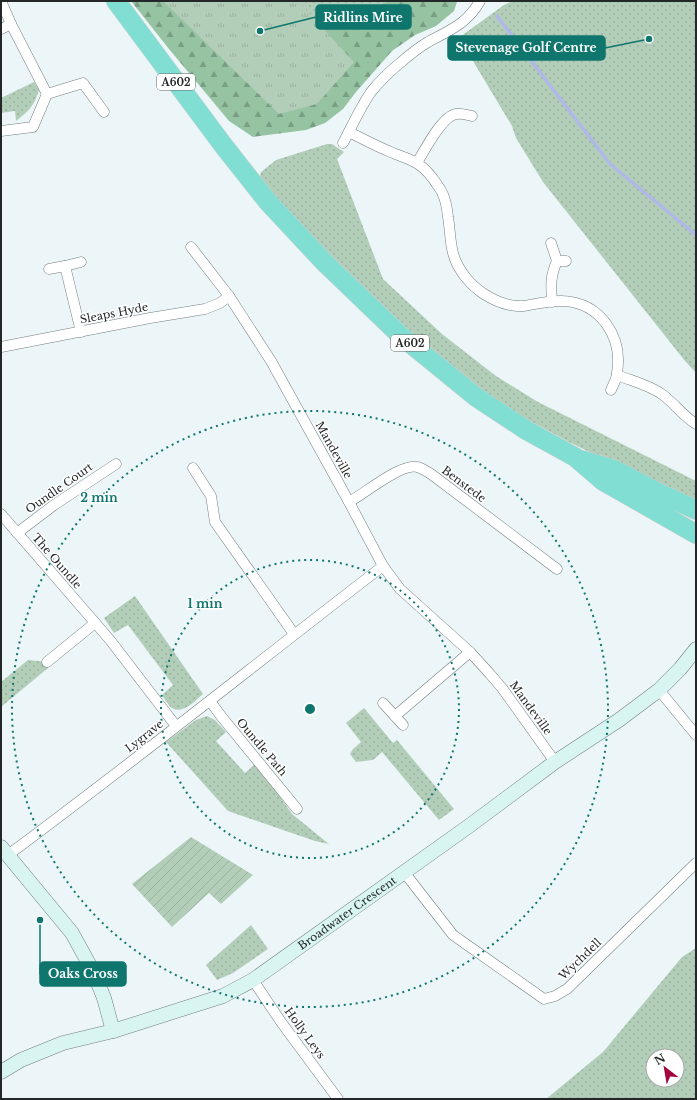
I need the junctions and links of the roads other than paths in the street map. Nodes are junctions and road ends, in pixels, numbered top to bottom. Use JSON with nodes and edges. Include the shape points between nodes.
{"nodes":[{"id":1,"x":1,"y":1,"type":"edge"},
{"id":2,"x":116,"y":1,"type":"edge"},
{"id":3,"x":480,"y":1,"type":"edge"},
{"id":4,"x":11,"y":24,"type":"junction"},
{"id":5,"x":1,"y":28,"type":"edge"},
{"id":6,"x":47,"y":94,"type":"junction"},
{"id":7,"x":104,"y":112,"type":"dead end"},
{"id":8,"x":472,"y":116,"type":"dead end"},
{"id":9,"x":1,"y":131,"type":"edge"},
{"id":10,"x":349,"y":132,"type":"junction"},
{"id":11,"x":343,"y":143,"type":"dead end"},
{"id":12,"x":417,"y":163,"type":"junction"},
{"id":13,"x":551,"y":243,"type":"dead end"},
{"id":14,"x":191,"y":247,"type":"dead end"},
{"id":15,"x":81,"y":262,"type":"dead end"},
{"id":16,"x":65,"y":266,"type":"junction"},
{"id":17,"x":49,"y":269,"type":"dead end"},
{"id":18,"x":229,"y":296,"type":"junction"},
{"id":19,"x":552,"y":302,"type":"junction"},
{"id":20,"x":81,"y":332,"type":"junction"},
{"id":21,"x":1,"y":347,"type":"edge"},
{"id":22,"x":617,"y":375,"type":"junction"},
{"id":23,"x":611,"y":390,"type":"dead end"},
{"id":24,"x":696,"y":424,"type":"edge"},
{"id":25,"x":575,"y":457,"type":"junction"},
{"id":26,"x":116,"y":464,"type":"dead end"},
{"id":27,"x":192,"y":468,"type":"dead end"},
{"id":28,"x":349,"y":502,"type":"junction"},
{"id":29,"x":696,"y":510,"type":"edge"},
{"id":30,"x":1,"y":514,"type":"edge"},
{"id":31,"x":17,"y":533,"type":"junction"},
{"id":32,"x":696,"y":534,"type":"edge"},
{"id":33,"x":383,"y":566,"type":"junction"},
{"id":34,"x":557,"y":569,"type":"dead end"},
{"id":35,"x":95,"y":623,"type":"junction"},
{"id":36,"x":294,"y":634,"type":"junction"},
{"id":37,"x":696,"y":649,"type":"edge"},
{"id":38,"x":470,"y":652,"type":"junction"},
{"id":39,"x":47,"y":662,"type":"dead end"},
{"id":40,"x":660,"y":690,"type":"junction"},
{"id":41,"x":210,"y":701,"type":"junction"},
{"id":42,"x":383,"y":703,"type":"dead end"},
{"id":43,"x":395,"y":716,"type":"junction"},
{"id":44,"x":403,"y":725,"type":"dead end"},
{"id":45,"x":176,"y":726,"type":"junction"},
{"id":46,"x":696,"y":735,"type":"edge"},
{"id":47,"x":555,"y":762,"type":"junction"},
{"id":48,"x":297,"y":809,"type":"dead end"},
{"id":49,"x":4,"y":851,"type":"edge"},
{"id":50,"x":696,"y":862,"type":"edge"},
{"id":51,"x":404,"y":872,"type":"junction"},
{"id":52,"x":254,"y":980,"type":"junction"},
{"id":53,"x":113,"y":1031,"type":"junction"},
{"id":54,"x":1,"y":1072,"type":"edge"},
{"id":55,"x":338,"y":1099,"type":"edge"}],
"edges":[{"from":1,"to":4,"type":"street"},
{"from":2,"to":25,"type":"highway","number":"A602","via":[[268,202],[324,262],[400,335],[476,397],[526,430]]},
{"from":3,"to":10,"type":"street","via":[[460,24],[428,42],[390,72],[371,93]]},
{"from":4,"to":5,"type":"street"},
{"from":4,"to":6,"type":"street"},
{"from":6,"to":7,"type":"street","via":[[83,83]]},
{"from":6,"to":9,"type":"street","via":[[32,127]]},
{"from":8,"to":12,"type":"street","via":[[449,116]]},
{"from":10,"to":11,"type":"street"},
{"from":10,"to":12,"type":"street"},
{"from":12,"to":19,"type":"street","via":[[440,188],[447,207],[453,254],[475,287],[492,298],[509,304],[522,306]]},
{"from":13,"to":19,"type":"street","via":[[562,261],[553,270],[551,278]]},
{"from":14,"to":18,"type":"street","name":"Mandeville"},
{"from":15,"to":16,"type":"street"},
{"from":16,"to":17,"type":"street"},
{"from":16,"to":20,"type":"street"},
{"from":18,"to":20,"type":"street","name":"Sleaps Hyde","via":[[215,306],[205,309]]},
{"from":18,"to":28,"type":"street","name":"Mandeville","via":[[271,361]]},
{"from":19,"to":22,"type":"street","via":[[579,304],[603,319],[616,344]]},
{"from":20,"to":21,"type":"street","name":"Sleaps Hyde"},
{"from":22,"to":23,"type":"street"},
{"from":22,"to":24,"type":"street","via":[[658,391]]},
{"from":25,"to":29,"type":"highway","number":"A602","via":[[613,469]]},
{"from":25,"to":32,"type":"highway","number":"A602","via":[[603,482]]},
{"from":26,"to":31,"type":"street","name":"Oundle Court"},
{"from":27,"to":36,"type":"street","via":[[211,496],[215,522]]},
{"from":28,"to":33,"type":"street","name":"Mandeville"},
{"from":28,"to":34,"type":"street","name":"Benstede","via":[[398,470],[416,467],[431,474]]},
{"from":30,"to":31,"type":"street","name":"The Oundle"},
{"from":31,"to":35,"type":"street","name":"The Oundle"},
{"from":33,"to":36,"type":"street","name":"Lygrave"},
{"from":33,"to":38,"type":"street","name":"Mandeville","via":[[400,589]]},
{"from":35,"to":39,"type":"street"},
{"from":35,"to":45,"type":"street","name":"The Oundle"},
{"from":36,"to":41,"type":"street","name":"Lygrave"},
{"from":37,"to":40,"type":"street","name":"Broadwater Crescent"},
{"from":38,"to":43,"type":"street"},
{"from":38,"to":47,"type":"street","name":"Mandeville","via":[[502,688]]},
{"from":40,"to":46,"type":"street"},
{"from":40,"to":47,"type":"street","name":"Broadwater Crescent"},
{"from":41,"to":45,"type":"street","name":"Lygrave"},
{"from":41,"to":48,"type":"street","name":"Oundle Path"},
{"from":42,"to":43,"type":"street"},
{"from":43,"to":44,"type":"street"},
{"from":45,"to":49,"type":"street","name":"Lygrave"},
{"from":47,"to":51,"type":"street","name":"Broadwater Crescent"},
{"from":49,"to":53,"type":"street","via":[[72,932],[94,972]]},
{"from":50,"to":51,"type":"street","name":"Wychdell","via":[[567,989],[544,999],[453,935]]},
{"from":51,"to":52,"type":"street","name":"Broadwater Crescent"},
{"from":52,"to":53,"type":"street","name":"Broadwater Crescent","via":[[223,996]]},
{"from":52,"to":55,"type":"street","name":"Holly Leys","via":[[281,1022]]},
{"from":53,"to":54,"type":"street","name":"Broadwater Crescent","via":[[63,1043],[21,1060]]}]}
